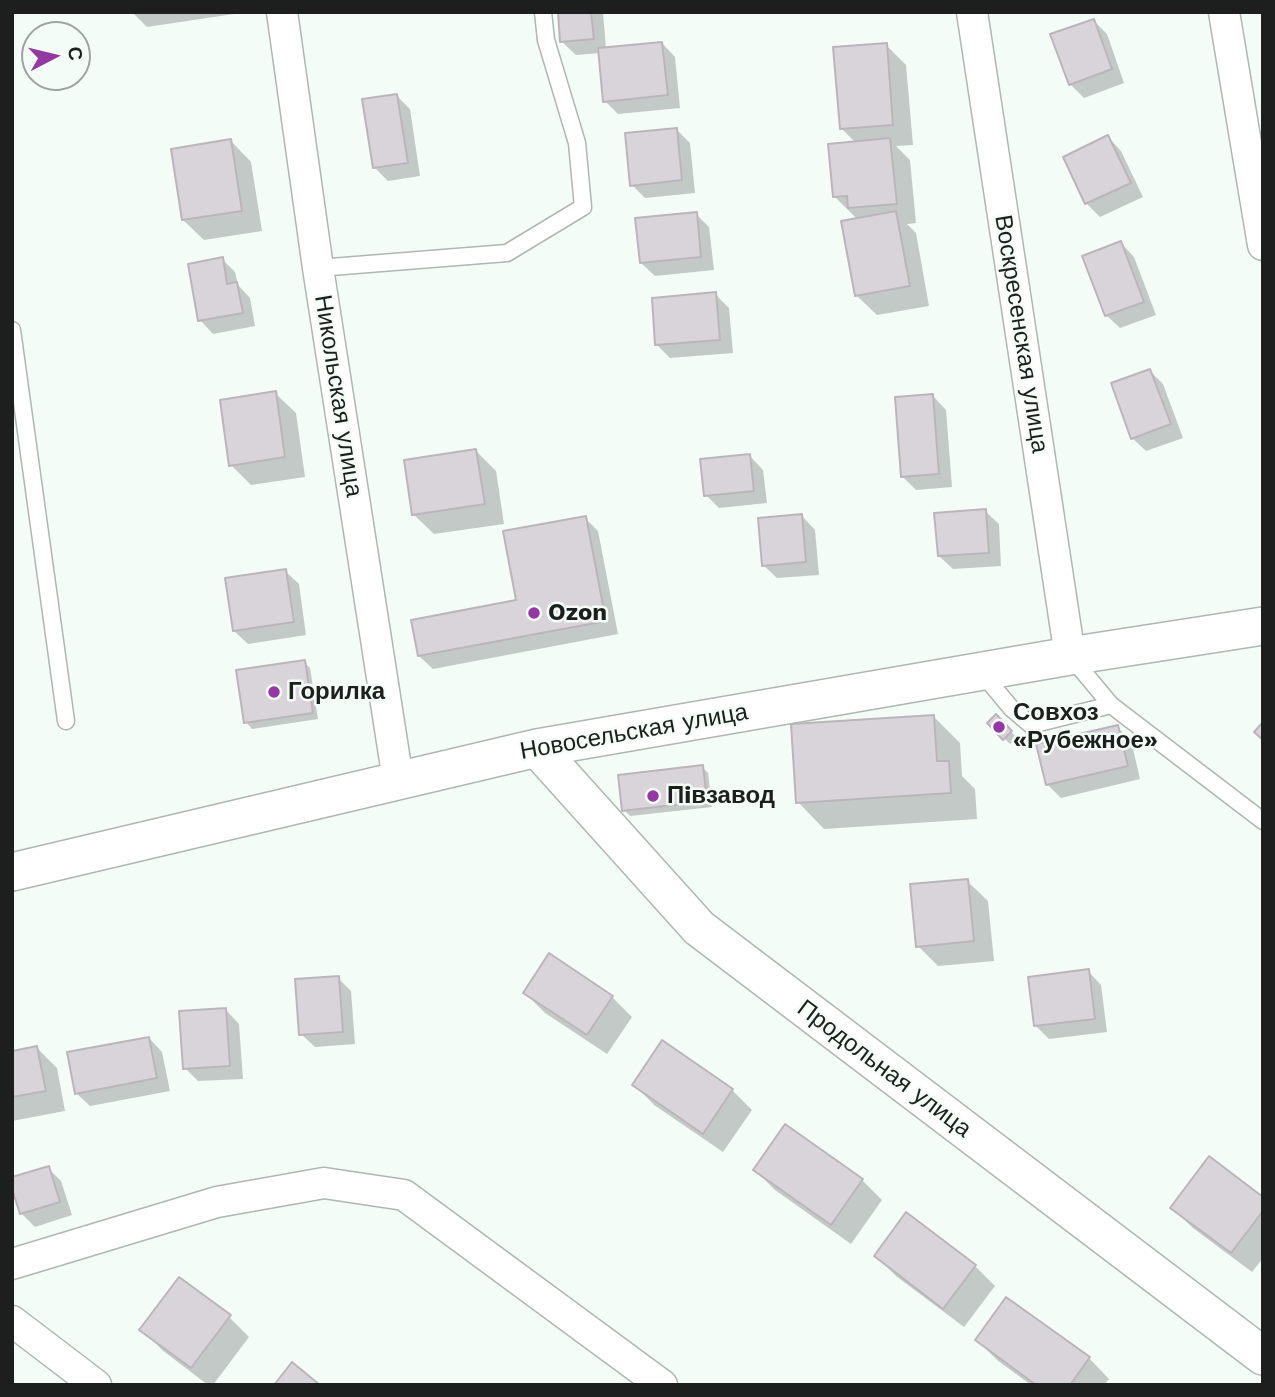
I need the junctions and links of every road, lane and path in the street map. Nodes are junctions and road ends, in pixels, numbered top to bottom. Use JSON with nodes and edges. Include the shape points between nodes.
{"nodes":[{"id":1,"x":282,"y":12,"type":"edge"},
{"id":2,"x":543,"y":12,"type":"edge"},
{"id":3,"x":972,"y":12,"type":"edge"},
{"id":4,"x":1224,"y":12,"type":"edge"},
{"id":5,"x":1263,"y":245,"type":"edge"},
{"id":6,"x":318,"y":268,"type":"junction"},
{"id":7,"x":12,"y":330,"type":"edge"},
{"id":8,"x":1263,"y":626,"type":"edge"},
{"id":9,"x":1070,"y":656,"type":"junction"},
{"id":10,"x":980,"y":671,"type":"junction"},
{"id":11,"x":1111,"y":705,"type":"junction"},
{"id":12,"x":66,"y":721,"type":"dead end"},
{"id":13,"x":537,"y":748,"type":"junction"},
{"id":14,"x":398,"y":780,"type":"junction"},
{"id":15,"x":1263,"y":821,"type":"edge"},
{"id":16,"x":12,"y":872,"type":"edge"},
{"id":17,"x":12,"y":1264,"type":"edge"},
{"id":18,"x":12,"y":1321,"type":"edge"},
{"id":19,"x":1263,"y":1356,"type":"edge"},
{"id":20,"x":96,"y":1385,"type":"edge"},
{"id":21,"x":662,"y":1385,"type":"edge"}],
"edges":[{"from":1,"to":6,"type":"street","name":"Никольская улица"},
{"from":2,"to":6,"type":"lane","via":[[546,40],[577,143],[583,207],[507,253]]},
{"from":3,"to":9,"type":"street","name":"Воскресенская улица"},
{"from":4,"to":5,"type":"street"},
{"from":6,"to":14,"type":"street","name":"Никольская улица"},
{"from":7,"to":12,"type":"lane"},
{"from":8,"to":9,"type":"street","name":"Новосельская улица"},
{"from":9,"to":10,"type":"street","name":"Новосельская улица"},
{"from":9,"to":11,"type":"lane"},
{"from":10,"to":11,"type":"lane","via":[[1031,725]]},
{"from":10,"to":13,"type":"street","name":"Новосельская улица"},
{"from":11,"to":15,"type":"lane"},
{"from":13,"to":14,"type":"street","name":"Новосельская улица"},
{"from":13,"to":19,"type":"street","name":"Продольная улица","via":[[699,929]]},
{"from":14,"to":16,"type":"street","name":"Новосельская улица"},
{"from":17,"to":21,"type":"street","via":[[217,1202],[324,1183],[404,1195]]},
{"from":18,"to":20,"type":"street"}]}
